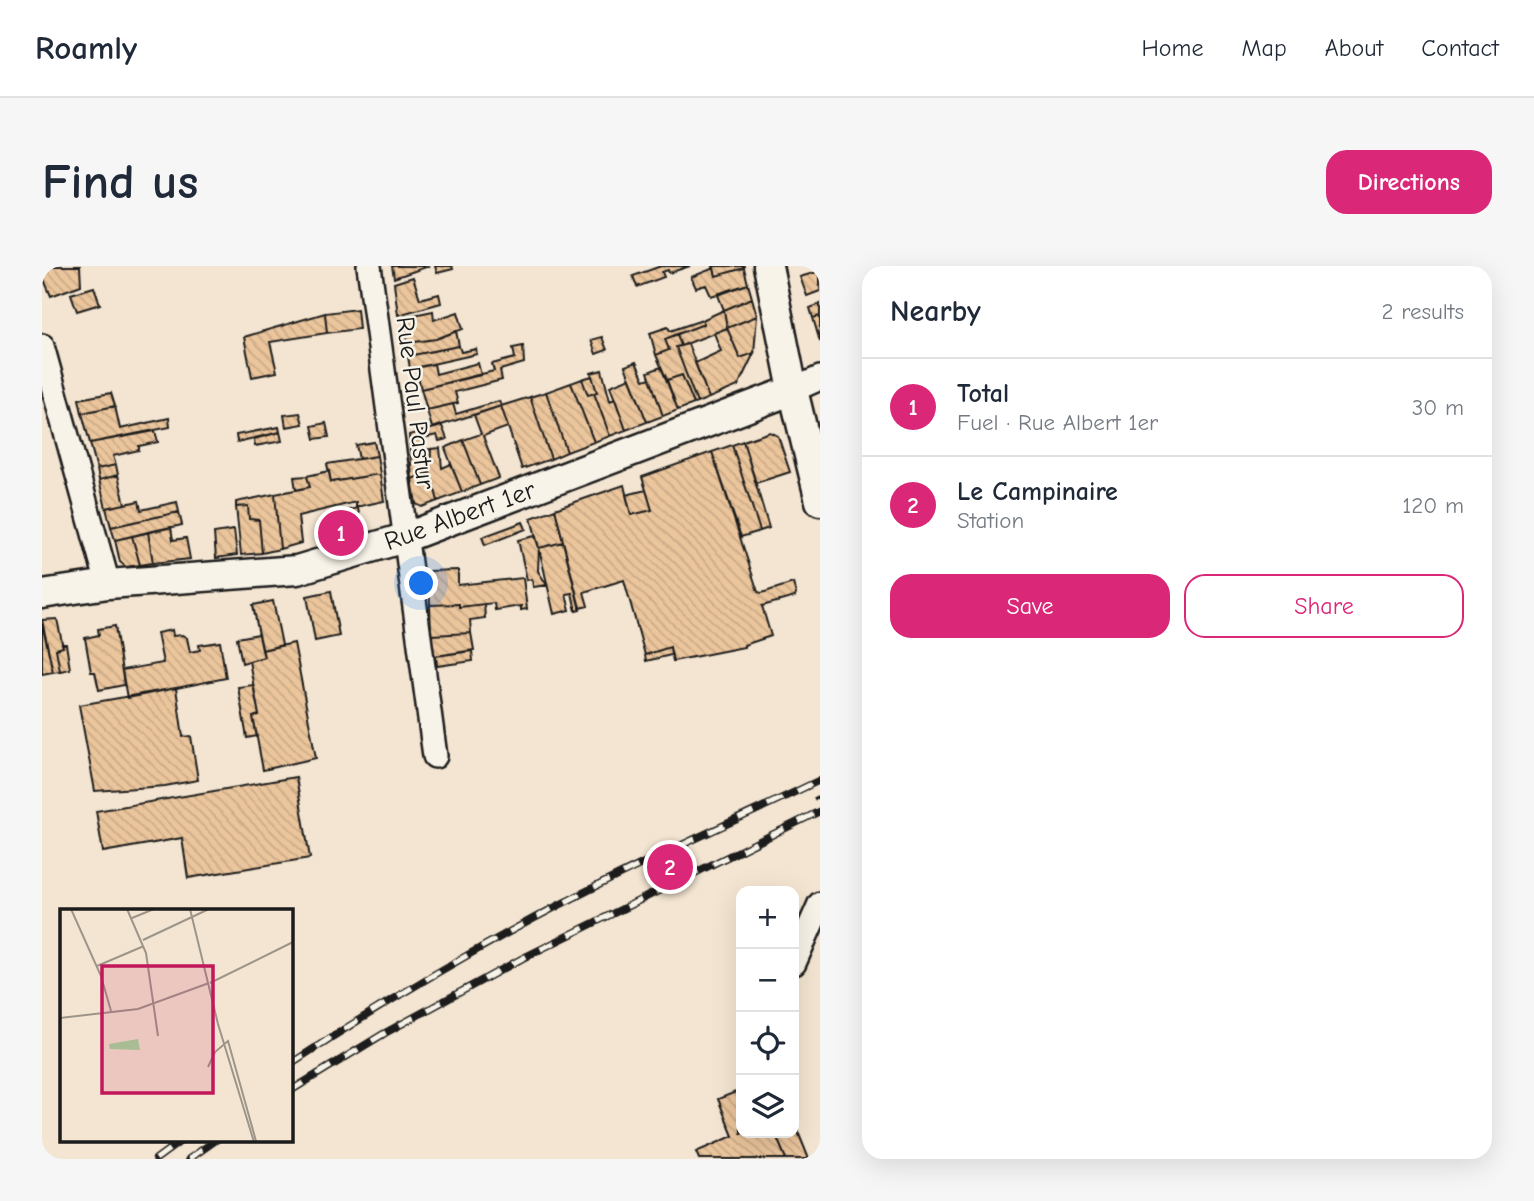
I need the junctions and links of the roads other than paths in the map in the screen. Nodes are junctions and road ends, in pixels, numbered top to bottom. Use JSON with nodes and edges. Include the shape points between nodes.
{"nodes":[{"id":1,"x":369,"y":266,"type":"edge"},
{"id":2,"x":768,"y":266,"type":"edge"},
{"id":3,"x":42,"y":346,"type":"edge"},
{"id":4,"x":820,"y":378,"type":"edge"},
{"id":5,"x":793,"y":390,"type":"junction"},
{"id":6,"x":820,"y":501,"type":"edge"},
{"id":7,"x":404,"y":538,"type":"junction"},
{"id":8,"x":108,"y":584,"type":"junction"},
{"id":9,"x":42,"y":594,"type":"edge"},
{"id":10,"x":435,"y":755,"type":"dead end"},
{"id":11,"x":820,"y":904,"type":"edge"},
{"id":12,"x":799,"y":952,"type":"edge"}],
"edges":[{"from":1,"to":7,"type":"street","name":"Rue Paul Pastur"},
{"from":2,"to":5,"type":"main road"},
{"from":3,"to":8,"type":"street"},
{"from":4,"to":5,"type":"street","name":"Rue Albert 1er"},
{"from":5,"to":6,"type":"main road"},
{"from":5,"to":7,"type":"main road","name":"Rue Albert 1er"},
{"from":7,"to":8,"type":"main road","name":"Rue Albert 1er","via":[[297,570]]},
{"from":7,"to":10,"type":"street","name":"Rue Paul Pastur"},
{"from":8,"to":9,"type":"main road","name":"Rue Albert 1er"},
{"from":11,"to":12,"type":"street"}]}
